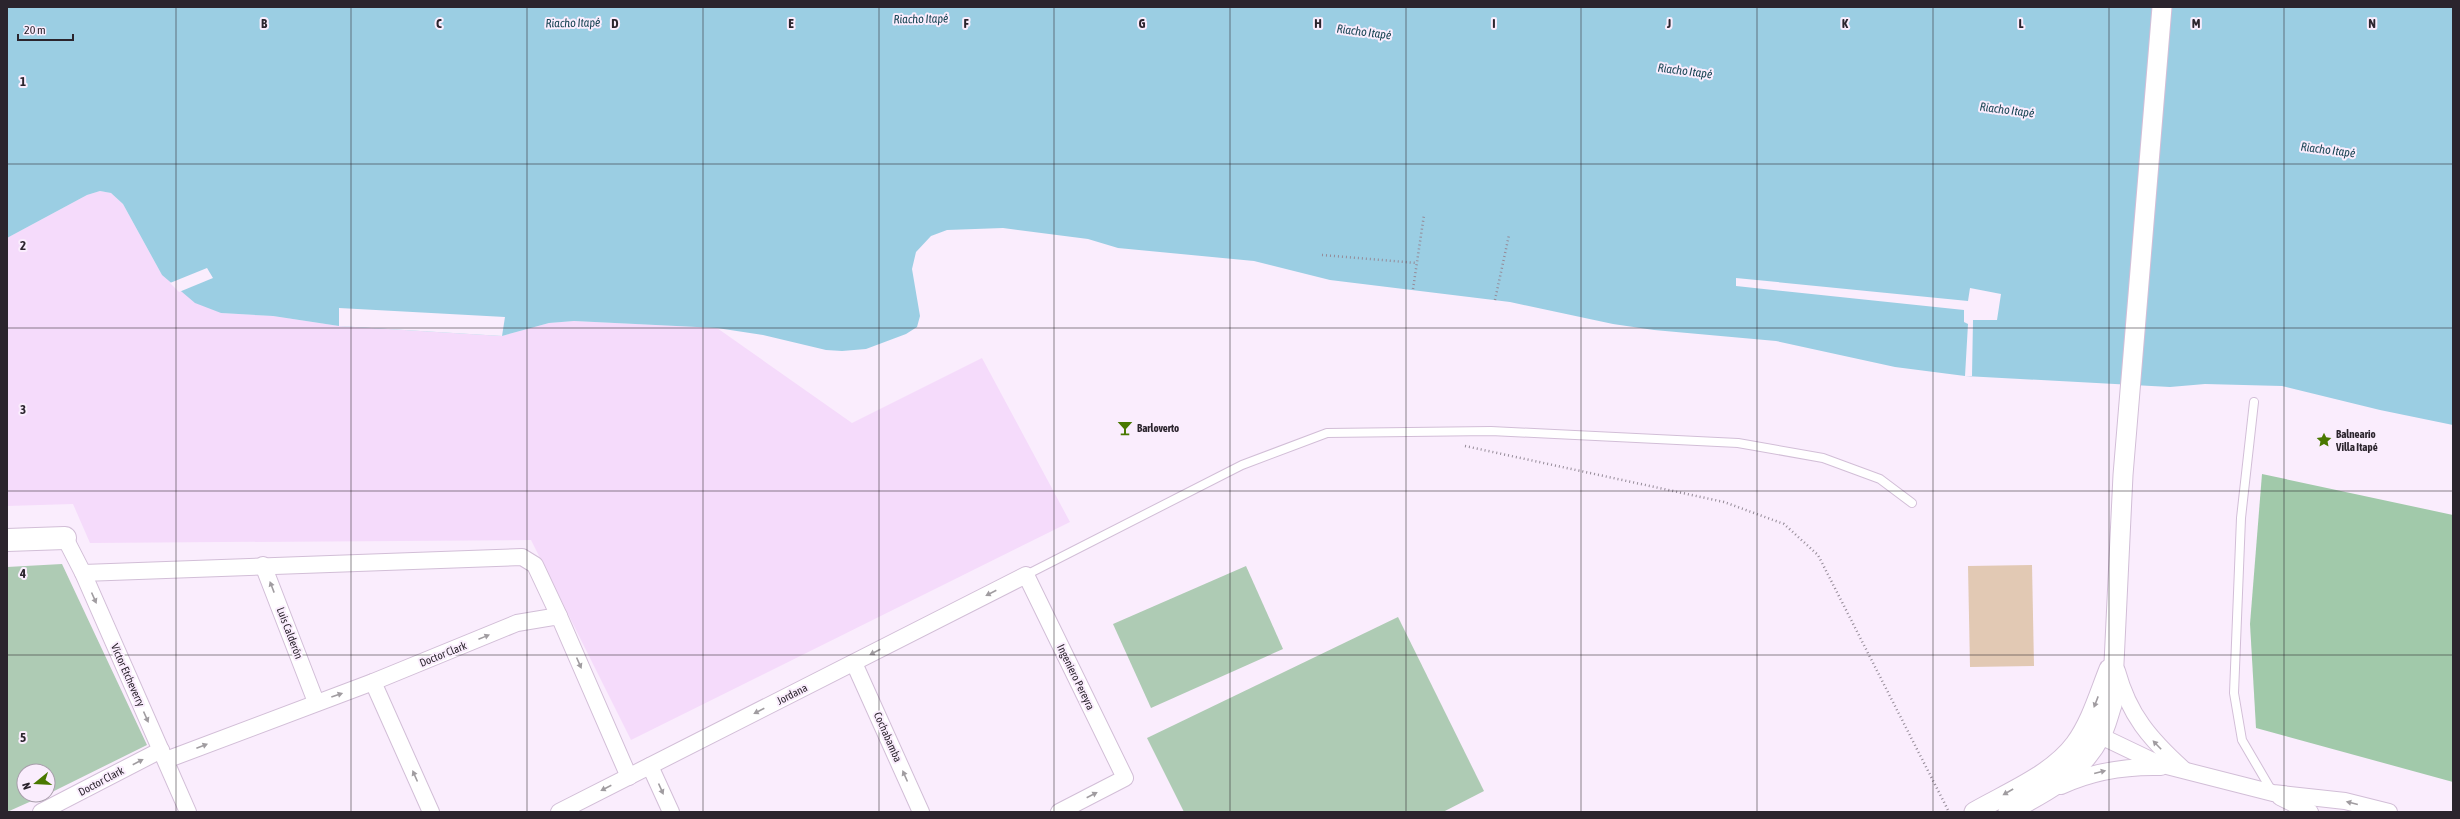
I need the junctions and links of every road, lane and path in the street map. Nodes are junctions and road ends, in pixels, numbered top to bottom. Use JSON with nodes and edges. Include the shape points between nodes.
{"nodes":[{"id":1,"x":2162,"y":7,"type":"edge"},
{"id":2,"x":1424,"y":215,"type":"dead end"},
{"id":3,"x":1509,"y":235,"type":"dead end"},
{"id":4,"x":1322,"y":255,"type":"dead end"},
{"id":5,"x":1417,"y":263,"type":"junction"},
{"id":6,"x":1413,"y":289,"type":"dead end"},
{"id":7,"x":1495,"y":300,"type":"dead end"},
{"id":8,"x":2254,"y":402,"type":"dead end"},
{"id":9,"x":1460,"y":445,"type":"dead end"},
{"id":10,"x":1912,"y":502,"type":"dead end"},
{"id":11,"x":65,"y":538,"type":"joint"},
{"id":12,"x":7,"y":540,"type":"edge"},
{"id":13,"x":263,"y":565,"type":"junction"},
{"id":14,"x":83,"y":573,"type":"junction"},
{"id":15,"x":1026,"y":575,"type":"junction"},
{"id":16,"x":559,"y":616,"type":"junction"},
{"id":17,"x":2115,"y":658,"type":"junction"},
{"id":18,"x":854,"y":663,"type":"junction"},
{"id":19,"x":373,"y":682,"type":"junction"},
{"id":20,"x":316,"y":702,"type":"junction"},
{"id":21,"x":2093,"y":732,"type":"junction"},
{"id":22,"x":163,"y":755,"type":"junction"},
{"id":23,"x":650,"y":766,"type":"junction"},
{"id":24,"x":2181,"y":770,"type":"junction"},
{"id":25,"x":629,"y":777,"type":"junction"},
{"id":26,"x":2273,"y":793,"type":"junction"},
{"id":27,"x":2038,"y":797,"type":"junction"},
{"id":28,"x":42,"y":812,"type":"edge"},
{"id":29,"x":188,"y":812,"type":"edge"},
{"id":30,"x":431,"y":812,"type":"edge"},
{"id":31,"x":559,"y":812,"type":"edge"},
{"id":32,"x":671,"y":812,"type":"edge"},
{"id":33,"x":921,"y":812,"type":"edge"},
{"id":34,"x":1059,"y":812,"type":"edge"},
{"id":35,"x":1949,"y":812,"type":"edge"},
{"id":36,"x":1974,"y":812,"type":"edge"},
{"id":37,"x":2008,"y":812,"type":"edge"},
{"id":38,"x":2310,"y":812,"type":"edge"},
{"id":39,"x":2390,"y":812,"type":"edge"}],
"edges":[{"from":1,"to":17,"type":"street","via":[[2123,475]]},
{"from":2,"to":5,"type":"path"},
{"from":3,"to":7,"type":"path"},
{"from":4,"to":5,"type":"path"},
{"from":5,"to":6,"type":"path"},
{"from":8,"to":26,"type":"lane","via":[[2241,518],[2234,693],[2242,740]]},
{"from":9,"to":35,"type":"path","via":[[1724,502],[1784,524],[1818,555]]},
{"from":10,"to":15,"type":"lane","via":[[1880,479],[1823,458],[1738,443],[1491,431],[1327,433],[1242,465]]},
{"from":11,"to":12,"type":"main road"},
{"from":11,"to":14,"type":"street","name":"Víctor Etcheverry"},
{"from":13,"to":14,"type":"street"},
{"from":13,"to":16,"type":"street","via":[[522,557],[535,565]]},
{"from":20,"to":13,"type":"street","name":"Luis Calderón","one_way":true},
{"from":14,"to":22,"type":"street","name":"Víctor Etcheverry","one_way":true},
{"from":15,"to":18,"type":"street","name":"Jordana","one_way":true},
{"from":34,"to":15,"type":"street","name":"Ingeniero Pereyra","one_way":true,"via":[[1126,778]]},
{"from":19,"to":16,"type":"street","name":"Doctor Clark","one_way":true,"via":[[517,623]]},
{"from":16,"to":25,"type":"street","one_way":true},
{"from":17,"to":21,"type":"street","via":[[2112,705]]},
{"from":24,"to":17,"type":"street","one_way":true,"via":[[2139,723],[2122,692]]},
{"from":18,"to":23,"type":"street","name":"Jordana","one_way":true},
{"from":33,"to":18,"type":"street","name":"Cochabamba","one_way":true},
{"from":20,"to":19,"type":"street","name":"Doctor Clark","one_way":true},
{"from":30,"to":19,"type":"street","one_way":true},
{"from":22,"to":20,"type":"street","name":"Doctor Clark","one_way":true},
{"from":21,"to":24,"type":"street","via":[[2158,764]]},
{"from":21,"to":27,"type":"street","via":[[2085,761]]},
{"from":21,"to":36,"type":"street","one_way":true,"via":[[2055,764]]},
{"from":28,"to":22,"type":"street","name":"Doctor Clark","one_way":true},
{"from":22,"to":29,"type":"street","name":"Víctor Etcheverry"},
{"from":23,"to":25,"type":"street","name":"Jordana"},
{"from":23,"to":32,"type":"street","one_way":true},
{"from":24,"to":26,"type":"street"},
{"from":27,"to":24,"type":"street","one_way":true,"via":[[2080,778],[2113,769],[2138,766]]},
{"from":25,"to":31,"type":"street","name":"Jordana","one_way":true},
{"from":26,"to":38,"type":"street"},
{"from":39,"to":26,"type":"street","one_way":true,"via":[[2345,801]]},
{"from":27,"to":37,"type":"street"}]}
